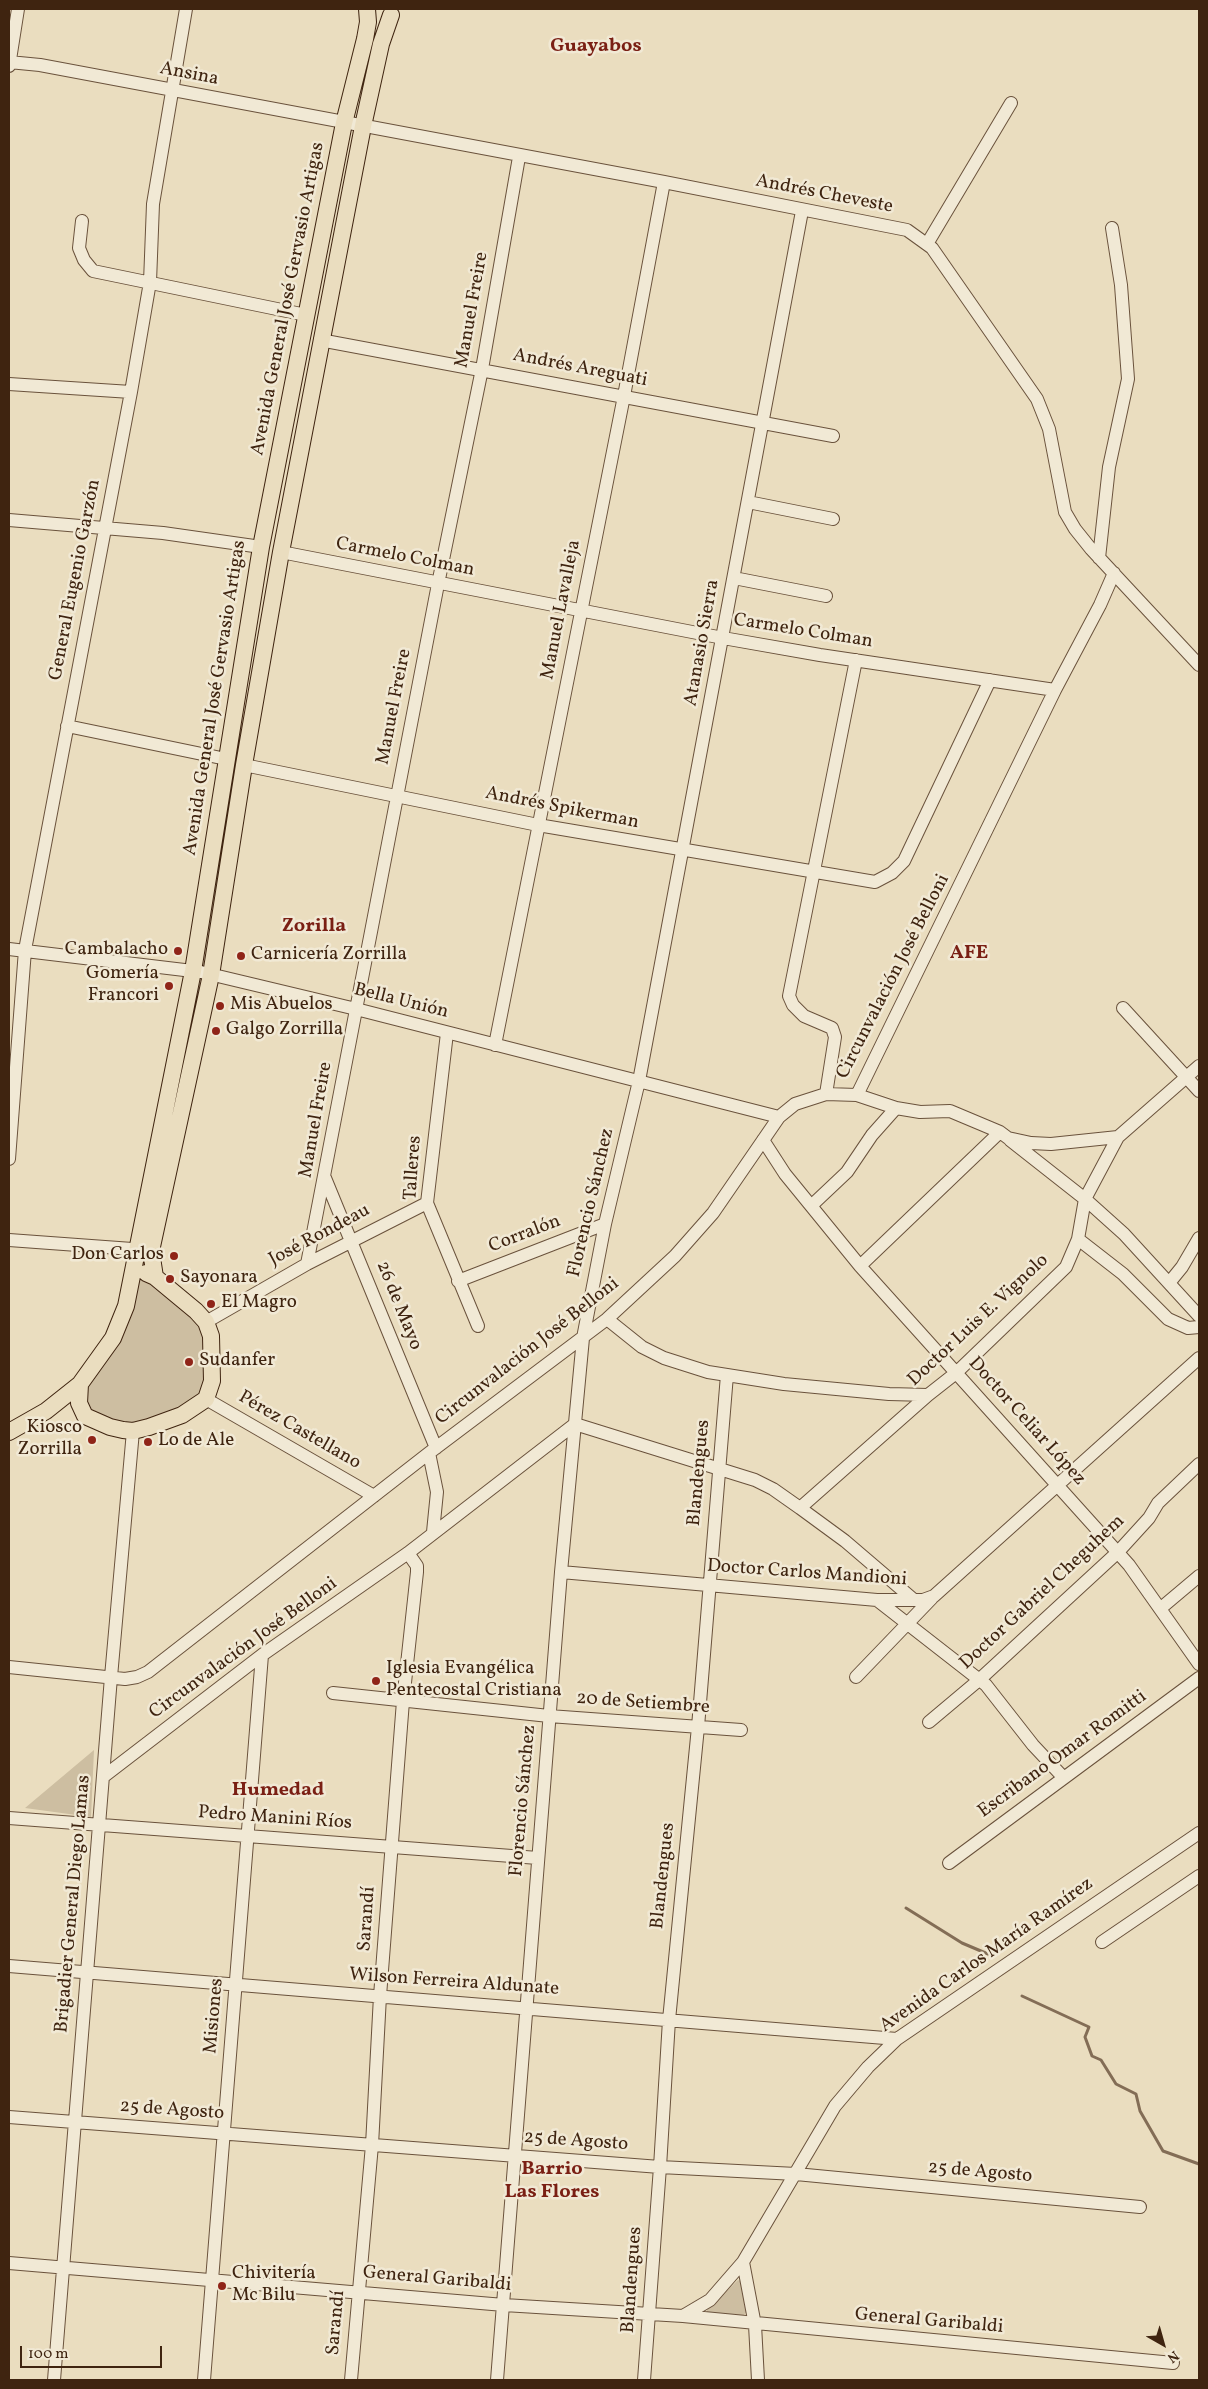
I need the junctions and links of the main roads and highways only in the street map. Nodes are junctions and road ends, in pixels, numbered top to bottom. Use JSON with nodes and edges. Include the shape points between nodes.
{"nodes":[{"id":1,"x":367,"y":9,"type":"edge"},
{"id":2,"x":396,"y":12,"type":"edge"},
{"id":3,"x":144,"y":1250,"type":"junction"},
{"id":4,"x":155,"y":1277,"type":"junction"},
{"id":5,"x":132,"y":1278,"type":"junction"},
{"id":6,"x":80,"y":1384,"type":"junction"},
{"id":7,"x":46,"y":1410,"type":"junction"},
{"id":8,"x":85,"y":1416,"type":"junction"},
{"id":9,"x":9,"y":1432,"type":"edge"}],
"edges":[{"from":1,"to":2,"type":"main road","via":[[382,16]]},
{"from":1,"to":3,"type":"main road","name":"Avenida General José Gervasio Artigas","via":[[365,38],[344,123],[260,548],[193,971]]},
{"from":2,"to":3,"type":"main road","name":"Avenida General José Gervasio Artigas","via":[[382,44],[320,340],[244,765],[211,975]]},
{"from":3,"to":4,"type":"main road","name":"Avenida General José Gervasio Artigas"},
{"from":3,"to":5,"type":"main road","name":"Avenida General José Gervasio Artigas"},
{"from":4,"to":5,"type":"main road","via":[[142,1272]]},
{"from":4,"to":8,"type":"main road","via":[[206,1322],[211,1336],[212,1381],[206,1399],[182,1416],[133,1431],[110,1427]]},
{"from":5,"to":6,"type":"main road","name":"Avenida General José Gervasio Artigas","via":[[126,1306],[113,1338]]},
{"from":6,"to":7,"type":"main road"},
{"from":6,"to":8,"type":"main road","via":[[79,1403]]},
{"from":7,"to":8,"type":"main road","via":[[66,1409]]},
{"from":7,"to":9,"type":"main road"}]}
